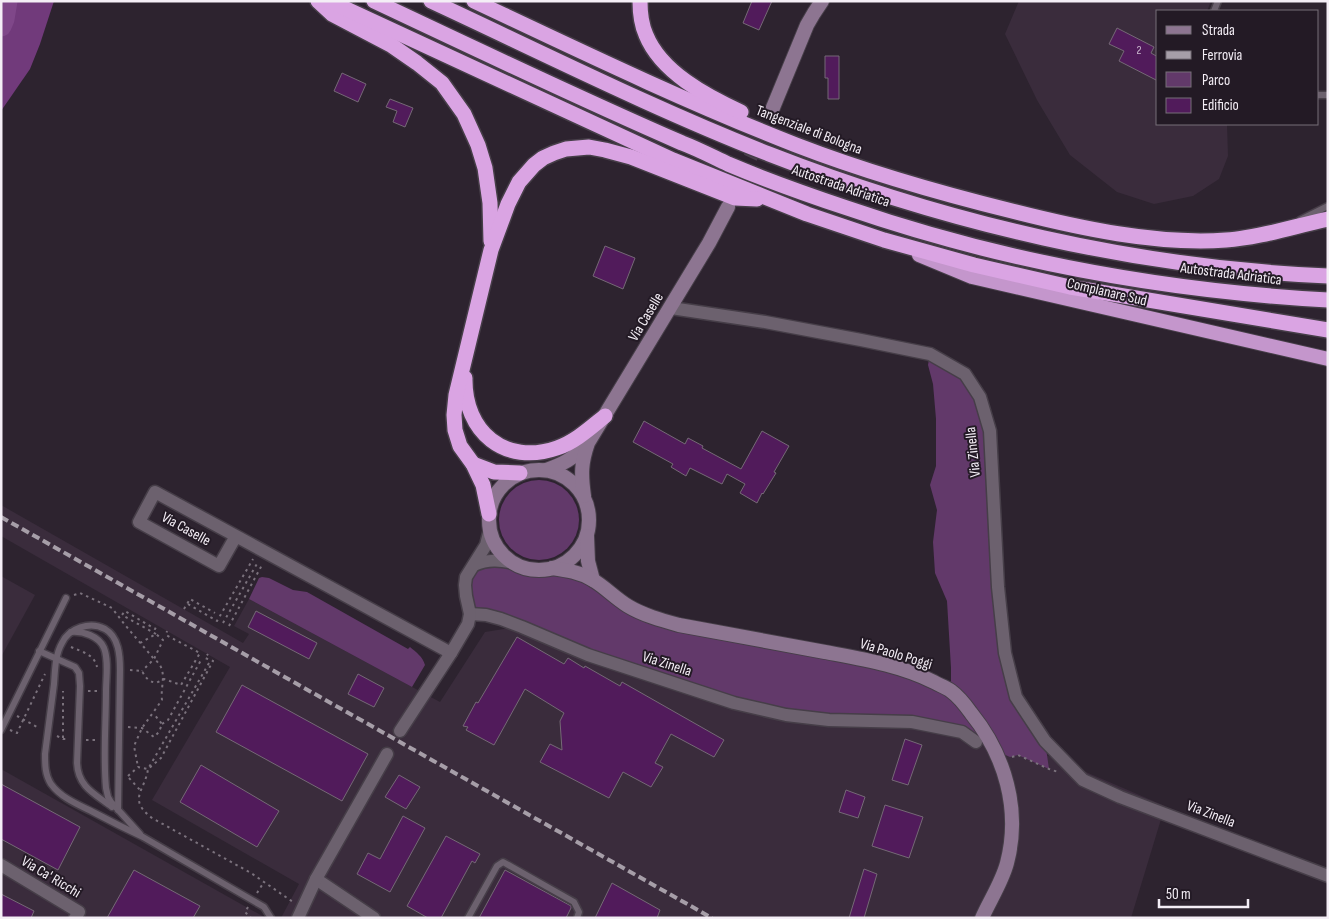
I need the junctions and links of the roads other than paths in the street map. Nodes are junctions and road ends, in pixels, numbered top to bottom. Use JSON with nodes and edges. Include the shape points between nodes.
{"nodes":[{"id":1,"x":318,"y":1,"type":"edge"},
{"id":2,"x":329,"y":1,"type":"edge"},
{"id":3,"x":374,"y":1,"type":"edge"},
{"id":4,"x":431,"y":1,"type":"edge"},
{"id":5,"x":474,"y":1,"type":"edge"},
{"id":6,"x":640,"y":1,"type":"edge"},
{"id":7,"x":810,"y":1,"type":"edge"},
{"id":8,"x":822,"y":1,"type":"edge"},
{"id":9,"x":807,"y":25,"type":"junction"},
{"id":10,"x":772,"y":110,"type":"tunnel mouth"},
{"id":11,"x":795,"y":144,"type":"junction"},
{"id":12,"x":772,"y":200,"type":"junction"},
{"id":13,"x":1328,"y":206,"type":"edge"},
{"id":14,"x":728,"y":207,"type":"tunnel mouth"},
{"id":15,"x":1328,"y":219,"type":"edge"},
{"id":16,"x":1276,"y":231,"type":"junction"},
{"id":17,"x":884,"y":240,"type":"junction"},
{"id":18,"x":491,"y":250,"type":"junction"},
{"id":19,"x":1328,"y":276,"type":"edge"},
{"id":20,"x":1328,"y":300,"type":"edge"},
{"id":21,"x":671,"y":308,"type":"junction"},
{"id":22,"x":1328,"y":330,"type":"edge"},
{"id":23,"x":466,"y":354,"type":"junction"},
{"id":24,"x":1328,"y":359,"type":"edge"},
{"id":25,"x":605,"y":416,"type":"junction"},
{"id":26,"x":588,"y":443,"type":"junction"},
{"id":27,"x":473,"y":464,"type":"junction"},
{"id":28,"x":546,"y":470,"type":"junction"},
{"id":29,"x":520,"y":473,"type":"junction"},
{"id":30,"x":584,"y":496,"type":"junction"},
{"id":31,"x":490,"y":521,"type":"junction"},
{"id":32,"x":236,"y":536,"type":"junction"},
{"id":33,"x":587,"y":536,"type":"junction"},
{"id":34,"x":514,"y":563,"type":"junction"},
{"id":35,"x":474,"y":564,"type":"junction"},
{"id":36,"x":552,"y":568,"type":"junction"},
{"id":37,"x":593,"y":580,"type":"junction"},
{"id":38,"x":66,"y":598,"type":"road end"},
{"id":39,"x":470,"y":614,"type":"junction"},
{"id":40,"x":69,"y":632,"type":"junction"},
{"id":41,"x":39,"y":651,"type":"junction"},
{"id":42,"x":451,"y":653,"type":"junction"},
{"id":43,"x":57,"y":658,"type":"junction"},
{"id":44,"x":1,"y":730,"type":"edge"},
{"id":45,"x":400,"y":731,"type":"dead end"},
{"id":46,"x":976,"y":742,"type":"dead end"},
{"id":47,"x":387,"y":754,"type":"dead end"},
{"id":48,"x":118,"y":810,"type":"junction"},
{"id":49,"x":143,"y":837,"type":"junction"},
{"id":50,"x":1,"y":865,"type":"edge"},
{"id":51,"x":1328,"y":876,"type":"edge"},
{"id":52,"x":316,"y":879,"type":"junction"},
{"id":53,"x":300,"y":913,"type":"edge"},
{"id":54,"x":75,"y":918,"type":"edge"},
{"id":55,"x":271,"y":918,"type":"edge"},
{"id":56,"x":374,"y":918,"type":"edge"},
{"id":57,"x":468,"y":918,"type":"edge"},
{"id":58,"x":576,"y":918,"type":"edge"},
{"id":59,"x":982,"y":918,"type":"edge"}],
"edges":[{"from":1,"to":18,"type":"highway","via":[[332,14],[418,63],[442,84],[464,114],[486,168]]},
{"from":2,"to":12,"type":"highway","via":[[673,160]]},
{"from":3,"to":20,"type":"highway","name":"Autostrada Adriatica","via":[[630,121],[730,164],[880,219],[971,246],[1055,265],[1214,290]]},
{"from":4,"to":19,"type":"highway","name":"Autostrada Adriatica","via":[[740,143],[919,206],[1002,228],[1120,253],[1193,264]]},
{"from":5,"to":11,"type":"highway","name":"Tangenziale di Bologna","via":[[702,106]]},
{"from":6,"to":11,"type":"highway","via":[[640,16],[646,36],[655,53],[672,70],[698,90],[762,121]]},
{"from":7,"to":9,"type":"main road"},
{"from":8,"to":9,"type":"main road"},
{"from":9,"to":10,"type":"main road"},
{"from":11,"to":16,"type":"highway","name":"Tangenziale di Bologna","via":[[857,167],[977,203],[1075,226],[1174,240],[1226,240]]},
{"from":12,"to":17,"type":"highway"},
{"from":12,"to":18,"type":"highway","via":[[736,198],[605,150],[589,147],[566,149],[543,158],[519,182]]},
{"from":13,"to":16,"type":"lane"},
{"from":14,"to":21,"type":"main road","name":"Via Caselle"},
{"from":15,"to":16,"type":"highway","name":"Tangenziale di Bologna"},
{"from":17,"to":22,"type":"highway","via":[[1070,287]]},
{"from":17,"to":24,"type":"highway","name":"Complanare Sud","via":[[972,277]]},
{"from":18,"to":23,"type":"highway"},
{"from":21,"to":25,"type":"main road","name":"Via Caselle"},
{"from":21,"to":51,"type":"street","name":"Via Zinella","via":[[765,322],[930,354],[965,374],[980,397],[990,431],[998,588],[1005,653],[1016,697],[1045,741],[1083,780]]},
{"from":23,"to":25,"type":"highway","via":[[466,401],[483,434],[501,447],[519,452],[557,448]]},
{"from":23,"to":27,"type":"highway","via":[[454,415],[460,446]]},
{"from":25,"to":26,"type":"main road","name":"Via Caselle"},
{"from":26,"to":28,"type":"main road","name":"Via Caselle","via":[[577,455]]},
{"from":26,"to":30,"type":"main road","name":"Via Caselle","via":[[581,475]]},
{"from":27,"to":29,"type":"highway","via":[[494,472]]},
{"from":27,"to":31,"type":"highway","via":[[484,485]]},
{"from":28,"to":29,"type":"main road","name":"Via Caselle"},
{"from":28,"to":30,"type":"main road","name":"Via Caselle","via":[[562,474]]},
{"from":29,"to":31,"type":"main road","via":[[504,483],[494,499]]},
{"from":30,"to":33,"type":"main road","name":"Via Caselle","via":[[590,522]]},
{"from":31,"to":34,"type":"main road","name":"Via Caselle","via":[[497,548]]},
{"from":31,"to":35,"type":"street","via":[[486,545]]},
{"from":32,"to":32,"type":"street","name":"Via Caselle","via":[[155,492],[139,522],[219,566]]},
{"from":32,"to":42,"type":"street","name":"Via Caselle"},
{"from":33,"to":36,"type":"main road","name":"Via Caselle","via":[[574,557]]},
{"from":33,"to":37,"type":"main road","name":"Via Caselle"},
{"from":34,"to":35,"type":"street","name":"Via Caselle","via":[[490,560]]},
{"from":34,"to":36,"type":"main road","name":"Via Caselle","via":[[526,568]]},
{"from":35,"to":39,"type":"street","via":[[465,585]]},
{"from":36,"to":37,"type":"main road","name":"Via Caselle"},
{"from":37,"to":59,"type":"main road","name":"Via Paolo Poggi","via":[[627,605],[661,620],[890,666],[919,675],[951,691],[977,720],[996,750],[1012,809],[1007,863]]},
{"from":38,"to":41,"type":"lane"},
{"from":39,"to":42,"type":"street","via":[[468,624]]},
{"from":39,"to":46,"type":"street","name":"Via Zinella","via":[[501,619],[588,655],[734,703],[786,715],[829,720],[912,722],[962,732]]},
{"from":40,"to":43,"type":"lane"},
{"from":40,"to":48,"type":"lane","via":[[89,635],[104,648],[106,788],[108,797]]},
{"from":40,"to":48,"type":"lane","via":[[95,626],[107,630],[117,645],[120,670]]},
{"from":41,"to":43,"type":"lane"},
{"from":41,"to":44,"type":"lane"},
{"from":42,"to":45,"type":"street"},
{"from":43,"to":48,"type":"lane","via":[[75,667],[79,673],[79,775],[85,786]]},
{"from":43,"to":49,"type":"lane","via":[[46,754],[47,776],[51,784],[72,802]]},
{"from":47,"to":52,"type":"street"},
{"from":48,"to":49,"type":"lane"},
{"from":49,"to":55,"type":"lane","via":[[264,907]]},
{"from":50,"to":54,"type":"street","name":"Via Ca' Ricchi","via":[[79,912]]},
{"from":52,"to":53,"type":"street"},
{"from":52,"to":56,"type":"street"},
{"from":57,"to":58,"type":"lane","via":[[497,866],[503,862],[574,902],[579,912]]}]}
